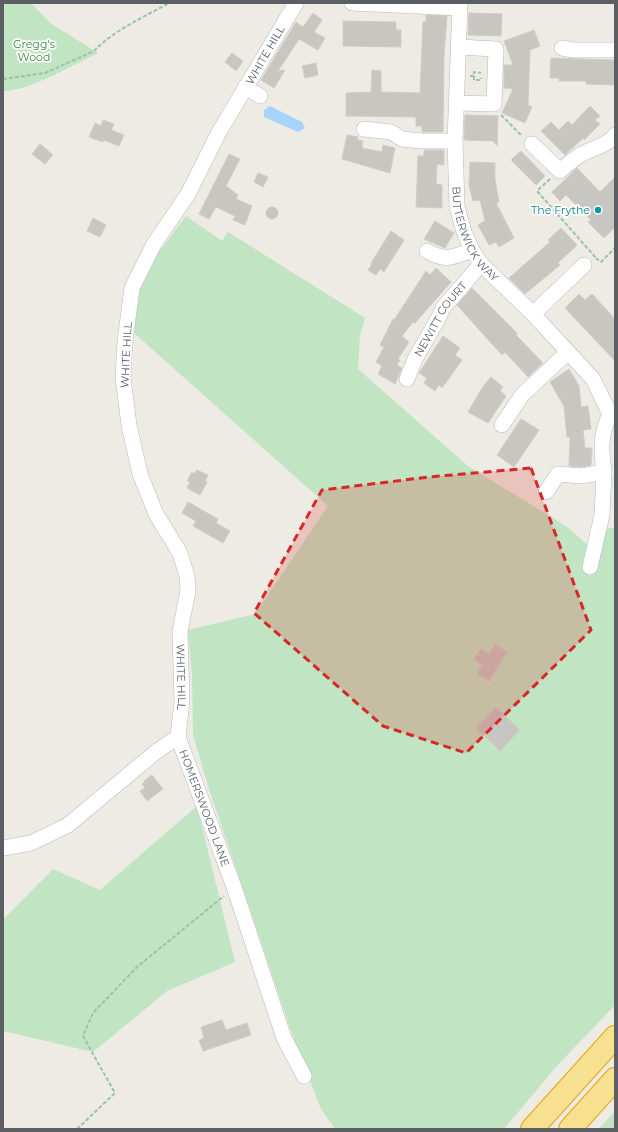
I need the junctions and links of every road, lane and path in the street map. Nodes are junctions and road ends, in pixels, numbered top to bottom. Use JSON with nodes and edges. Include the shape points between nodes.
{"nodes":[{"id":1,"x":169,"y":3,"type":"edge"},
{"id":2,"x":296,"y":3,"type":"edge"},
{"id":3,"x":352,"y":3,"type":"edge"},
{"id":4,"x":459,"y":6,"type":"edge"},
{"id":5,"x":458,"y":47,"type":"junction"},
{"id":6,"x":562,"y":48,"type":"dead end"},
{"id":7,"x":615,"y":50,"type":"edge"},
{"id":8,"x":457,"y":76,"type":"junction"},
{"id":9,"x":488,"y":76,"type":"junction"},
{"id":10,"x":3,"y":79,"type":"edge"},
{"id":11,"x":245,"y":87,"type":"junction"},
{"id":12,"x":260,"y":96,"type":"dead end"},
{"id":13,"x":456,"y":103,"type":"junction"},
{"id":14,"x":494,"y":104,"type":"junction"},
{"id":15,"x":364,"y":129,"type":"dead end"},
{"id":16,"x":614,"y":138,"type":"edge"},
{"id":17,"x":455,"y":140,"type":"junction"},
{"id":18,"x":532,"y":144,"type":"joint"},
{"id":19,"x":560,"y":170,"type":"junction"},
{"id":20,"x":615,"y":248,"type":"edge"},
{"id":21,"x":472,"y":250,"type":"junction"},
{"id":22,"x":427,"y":251,"type":"dead end"},
{"id":23,"x":590,"y":261,"type":"junction"},
{"id":24,"x":481,"y":264,"type":"junction"},
{"id":25,"x":533,"y":314,"type":"junction"},
{"id":26,"x":567,"y":353,"type":"junction"},
{"id":27,"x":407,"y":379,"type":"dead end"},
{"id":28,"x":613,"y":416,"type":"edge"},
{"id":29,"x":502,"y":425,"type":"dead end"},
{"id":30,"x":604,"y":472,"type":"junction"},
{"id":31,"x":546,"y":492,"type":"dead end"},
{"id":32,"x":590,"y":567,"type":"dead end"},
{"id":33,"x":178,"y":737,"type":"junction"},
{"id":34,"x":3,"y":848,"type":"edge"},
{"id":35,"x":234,"y":887,"type":"junction"},
{"id":36,"x":615,"y":1037,"type":"edge"},
{"id":37,"x":304,"y":1076,"type":"dead end"},
{"id":38,"x":615,"y":1079,"type":"edge"},
{"id":39,"x":78,"y":1129,"type":"edge"},
{"id":40,"x":532,"y":1129,"type":"edge"},
{"id":41,"x":570,"y":1129,"type":"edge"}],
"edges":[{"from":1,"to":10,"type":"path","via":[[100,44],[94,51],[45,74]]},
{"from":2,"to":11,"type":"street","name":"WHITE HILL"},
{"from":3,"to":4,"type":"street"},
{"from":4,"to":5,"type":"street","name":"BUTTERWICK WAY"},
{"from":5,"to":8,"type":"street","name":"BUTTERWICK WAY"},
{"from":5,"to":9,"type":"street","via":[[496,49]]},
{"from":6,"to":7,"type":"street"},
{"from":8,"to":9,"type":"path","via":[[474,76],[474,80]]},
{"from":8,"to":13,"type":"street","name":"BUTTERWICK WAY"},
{"from":9,"to":14,"type":"street"},
{"from":11,"to":12,"type":"street"},
{"from":11,"to":33,"type":"street","name":"WHITE HILL","via":[[188,194],[154,244],[132,288],[125,341],[125,402],[140,474],[156,514],[180,553],[187,576],[188,591],[180,632],[182,701]]},
{"from":13,"to":14,"type":"street"},
{"from":13,"to":17,"type":"street","name":"BUTTERWICK WAY"},
{"from":14,"to":18,"type":"path","via":[[498,112]]},
{"from":15,"to":17,"type":"street","via":[[391,132],[402,138],[421,141]]},
{"from":16,"to":19,"type":"street","via":[[579,156]]},
{"from":17,"to":21,"type":"street","name":"BUTTERWICK WAY","via":[[460,220]]},
{"from":18,"to":19,"type":"street"},
{"from":19,"to":23,"type":"path","via":[[537,191]]},
{"from":20,"to":23,"type":"path","via":[[601,262]]},
{"from":21,"to":22,"type":"street","via":[[449,258],[438,257]]},
{"from":21,"to":24,"type":"street","name":"BUTTERWICK WAY"},
{"from":23,"to":25,"type":"street"},
{"from":24,"to":25,"type":"street","name":"BUTTERWICK WAY"},
{"from":24,"to":27,"type":"street","name":"NEWITT COURT","via":[[443,308]]},
{"from":25,"to":26,"type":"street","name":"BUTTERWICK WAY"},
{"from":26,"to":28,"type":"street","name":"BUTTERWICK WAY","via":[[593,379]]},
{"from":26,"to":29,"type":"street","via":[[522,395]]},
{"from":28,"to":30,"type":"street","via":[[604,428],[601,448]]},
{"from":30,"to":31,"type":"street","via":[[581,476],[558,474]]},
{"from":30,"to":32,"type":"street","via":[[602,515]]},
{"from":33,"to":34,"type":"street","name":"HOMERSWOOD LANE","via":[[151,756],[68,825],[31,843]]},
{"from":33,"to":35,"type":"street","name":"HOMERSWOOD LANE"},
{"from":35,"to":37,"type":"street","name":"HOMERSWOOD LANE","via":[[284,1038]]},
{"from":35,"to":39,"type":"path","via":[[137,967],[92,1013],[83,1036],[115,1093]]},
{"from":36,"to":40,"type":"highway"},
{"from":38,"to":41,"type":"highway"}]}
